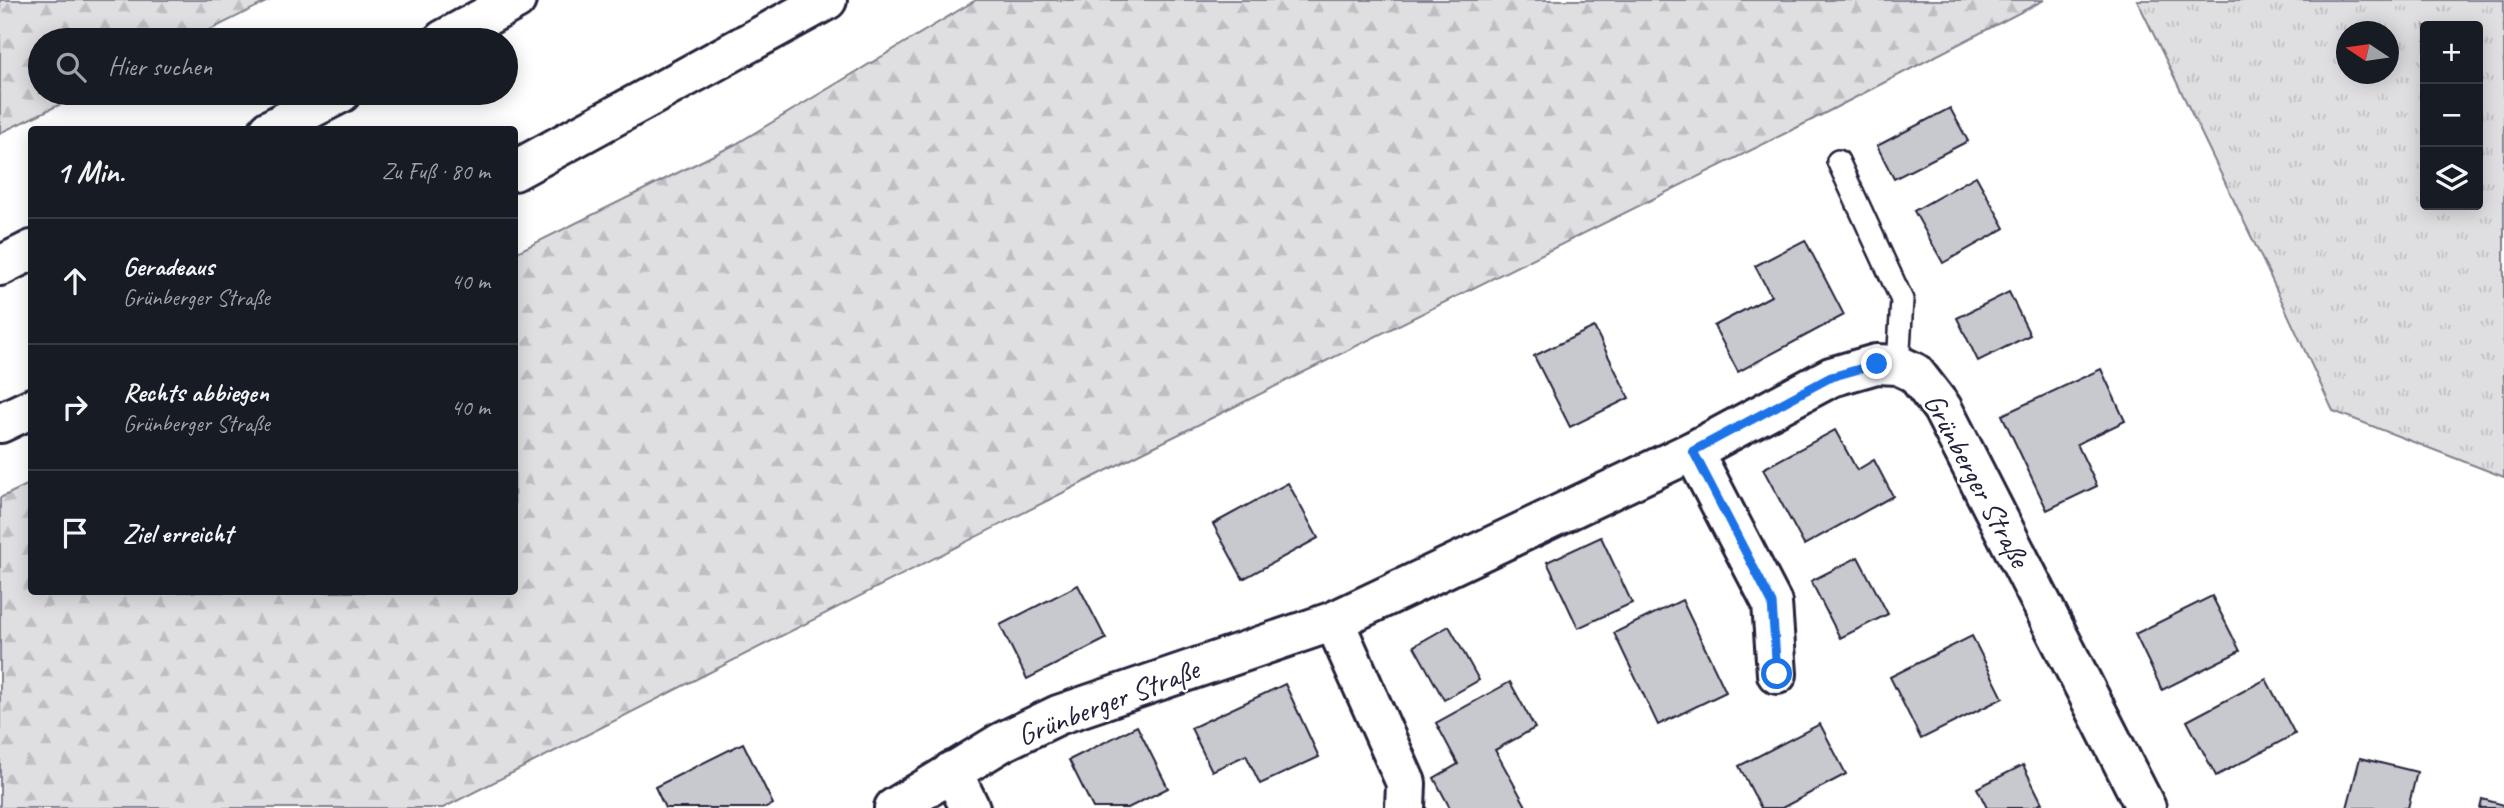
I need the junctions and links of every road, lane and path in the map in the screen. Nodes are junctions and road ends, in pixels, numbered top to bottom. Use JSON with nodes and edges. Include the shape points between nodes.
{"nodes":[{"id":1,"x":516,"y":0,"type":"edge"},
{"id":2,"x":827,"y":0,"type":"edge"},
{"id":3,"x":465,"y":28,"type":"edge"},
{"id":4,"x":318,"y":105,"type":"edge"},
{"id":5,"x":277,"y":126,"type":"edge"},
{"id":6,"x":1838,"y":161,"type":"dead end"},
{"id":7,"x":518,"y":169,"type":"edge"},
{"id":8,"x":28,"y":252,"type":"edge"},
{"id":9,"x":0,"y":266,"type":"edge"},
{"id":10,"x":1898,"y":365,"type":"junction"},
{"id":11,"x":28,"y":410,"type":"edge"},
{"id":12,"x":0,"y":422,"type":"edge"},
{"id":13,"x":1693,"y":451,"type":"junction"},
{"id":14,"x":1334,"y":621,"type":"junction"},
{"id":15,"x":1777,"y":674,"type":"dead end"},
{"id":16,"x":952,"y":771,"type":"junction"},
{"id":17,"x":894,"y":808,"type":"edge"},
{"id":18,"x":970,"y":808,"type":"edge"},
{"id":19,"x":1405,"y":808,"type":"edge"},
{"id":20,"x":2146,"y":808,"type":"edge"}],
"edges":[{"from":1,"to":3,"type":"main road"},
{"from":2,"to":7,"type":"main road"},
{"from":4,"to":5,"type":"main road"},
{"from":6,"to":10,"type":"lane","via":[[1902,300]]},
{"from":8,"to":9,"type":"main road"},
{"from":10,"to":13,"type":"main road","name":"Grünberger Straße","via":[[1877,364],[1831,377]]},
{"from":10,"to":20,"type":"main road","name":"Grünberger Straße","via":[[1915,373],[1942,408]]},
{"from":11,"to":12,"type":"main road"},
{"from":13,"to":14,"type":"main road","name":"Grünberger Straße"},
{"from":13,"to":15,"type":"main road","via":[[1772,603]]},
{"from":14,"to":16,"type":"main road","name":"Grünberger Straße","via":[[1058,715]]},
{"from":14,"to":19,"type":"main road","via":[[1406,783]]},
{"from":16,"to":17,"type":"main road","name":"Grünberger Straße"},
{"from":16,"to":18,"type":"main road"}]}
